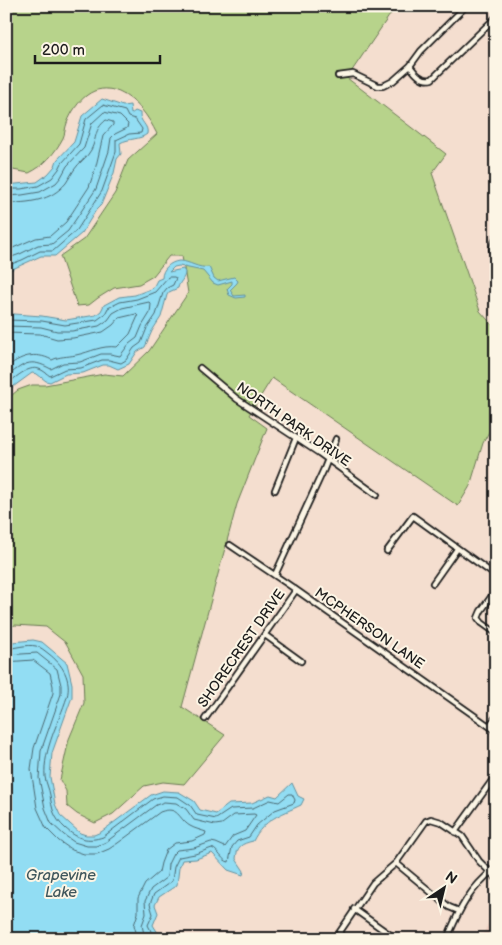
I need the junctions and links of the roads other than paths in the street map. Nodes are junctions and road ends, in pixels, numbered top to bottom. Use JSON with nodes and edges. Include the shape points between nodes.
{"nodes":[{"id":1,"x":466,"y":6,"type":"edge"},
{"id":2,"x":496,"y":16,"type":"edge"},
{"id":3,"x":410,"y":66,"type":"junction"},
{"id":4,"x":338,"y":76,"type":"dead end"},
{"id":5,"x":496,"y":237,"type":"edge"},
{"id":6,"x":496,"y":266,"type":"edge"},
{"id":7,"x":200,"y":368,"type":"dead end"},
{"id":8,"x":296,"y":438,"type":"junction"},
{"id":9,"x":336,"y":439,"type":"dead end"},
{"id":10,"x":327,"y":460,"type":"junction"},
{"id":11,"x":275,"y":490,"type":"dead end"},
{"id":12,"x":378,"y":495,"type":"dead end"},
{"id":13,"x":230,"y":545,"type":"dead end"},
{"id":14,"x":457,"y":549,"type":"junction"},
{"id":15,"x":387,"y":551,"type":"dead end"},
{"id":16,"x":275,"y":575,"type":"junction"},
{"id":17,"x":496,"y":576,"type":"edge"},
{"id":18,"x":433,"y":583,"type":"dead end"},
{"id":19,"x":296,"y":590,"type":"junction"},
{"id":20,"x":496,"y":590,"type":"edge"},
{"id":21,"x":496,"y":632,"type":"edge"},
{"id":22,"x":265,"y":634,"type":"junction"},
{"id":23,"x":300,"y":661,"type":"dead end"},
{"id":24,"x":496,"y":717,"type":"edge"},
{"id":25,"x":205,"y":719,"type":"dead end"},
{"id":26,"x":490,"y":726,"type":"junction"},
{"id":27,"x":496,"y":731,"type":"edge"},
{"id":28,"x":496,"y":775,"type":"edge"},
{"id":29,"x":455,"y":832,"type":"junction"},
{"id":30,"x":396,"y":863,"type":"junction"},
{"id":31,"x":496,"y":867,"type":"edge"},
{"id":32,"x":490,"y":872,"type":"junction"},
{"id":33,"x":496,"y":878,"type":"edge"},
{"id":34,"x":354,"y":909,"type":"junction"},
{"id":35,"x":459,"y":911,"type":"junction"},
{"id":36,"x":334,"y":939,"type":"edge"},
{"id":37,"x":396,"y":939,"type":"edge"},
{"id":38,"x":446,"y":939,"type":"edge"}],
"edges":[{"from":1,"to":3,"type":"street"},
{"from":2,"to":3,"type":"street","via":[[432,78],[420,77]]},
{"from":3,"to":4,"type":"street","via":[[383,86],[353,74]]},
{"from":5,"to":6,"type":"street","via":[[492,249]]},
{"from":7,"to":8,"type":"street","name":"NORTH PARK DRIVE","via":[[237,399]]},
{"from":8,"to":10,"type":"street","name":"NORTH PARK DRIVE"},
{"from":8,"to":11,"type":"street"},
{"from":9,"to":10,"type":"street"},
{"from":10,"to":12,"type":"street","name":"NORTH PARK DRIVE"},
{"from":10,"to":16,"type":"street"},
{"from":13,"to":16,"type":"street","name":"MCPHERSON LANE"},
{"from":14,"to":15,"type":"street","via":[[412,516]]},
{"from":14,"to":17,"type":"street"},
{"from":14,"to":18,"type":"street"},
{"from":16,"to":19,"type":"street","name":"MCPHERSON LANE"},
{"from":19,"to":22,"type":"street","name":"SHORECREST DRIVE"},
{"from":19,"to":26,"type":"street","name":"MCPHERSON LANE"},
{"from":20,"to":21,"type":"street","via":[[478,618]]},
{"from":22,"to":23,"type":"street"},
{"from":22,"to":25,"type":"street","name":"SHORECREST DRIVE"},
{"from":24,"to":26,"type":"street"},
{"from":26,"to":27,"type":"street","name":"MCPHERSON LANE"},
{"from":28,"to":29,"type":"street"},
{"from":29,"to":30,"type":"street","via":[[431,818]]},
{"from":29,"to":32,"type":"street"},
{"from":30,"to":34,"type":"street","via":[[373,883]]},
{"from":30,"to":35,"type":"street"},
{"from":31,"to":32,"type":"street"},
{"from":32,"to":33,"type":"street"},
{"from":32,"to":35,"type":"street","via":[[474,887]]},
{"from":34,"to":36,"type":"street"},
{"from":34,"to":37,"type":"street"},
{"from":35,"to":38,"type":"street"}]}
